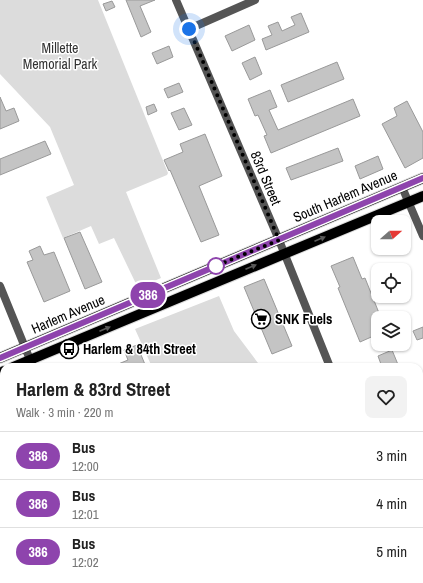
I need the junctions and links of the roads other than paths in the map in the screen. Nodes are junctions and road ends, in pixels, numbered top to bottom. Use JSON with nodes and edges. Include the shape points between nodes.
{"nodes":[{"id":1,"x":176,"y":0,"type":"edge"},
{"id":2,"x":255,"y":0,"type":"edge"},
{"id":3,"x":189,"y":29,"type":"junction"},
{"id":4,"x":423,"y":178,"type":"edge"},
{"id":5,"x":402,"y":187,"type":"junction"},
{"id":6,"x":423,"y":196,"type":"edge"},
{"id":7,"x":408,"y":202,"type":"junction"},
{"id":8,"x":423,"y":236,"type":"edge"},
{"id":9,"x":279,"y":240,"type":"junction"},
{"id":10,"x":284,"y":254,"type":"junction"},
{"id":11,"x":0,"y":286,"type":"edge"},
{"id":12,"x":26,"y":348,"type":"junction"},
{"id":13,"x":0,"y":358,"type":"edge"},
{"id":14,"x":32,"y":363,"type":"edge"},
{"id":15,"x":328,"y":363,"type":"edge"}],
"edges":[{"from":1,"to":3,"type":"street","name":"83rd Street"},
{"from":2,"to":3,"type":"street"},
{"from":3,"to":9,"type":"street","name":"83rd Street"},
{"from":4,"to":5,"type":"main road","name":"South Harlem Avenue"},
{"from":5,"to":7,"type":"street"},
{"from":5,"to":9,"type":"main road","name":"South Harlem Avenue"},
{"from":6,"to":7,"type":"main road"},
{"from":7,"to":8,"type":"street"},
{"from":10,"to":7,"type":"main road","one_way":true},
{"from":9,"to":10,"type":"street","name":"83rd Street"},
{"from":9,"to":12,"type":"main road","name":"Harlem Avenue"},
{"from":14,"to":10,"type":"main road","name":"Harlem Avenue","one_way":true},
{"from":10,"to":15,"type":"street","name":"83rd Street"},
{"from":11,"to":12,"type":"street"},
{"from":12,"to":13,"type":"main road","name":"Harlem Avenue"},
{"from":12,"to":14,"type":"street"}]}
